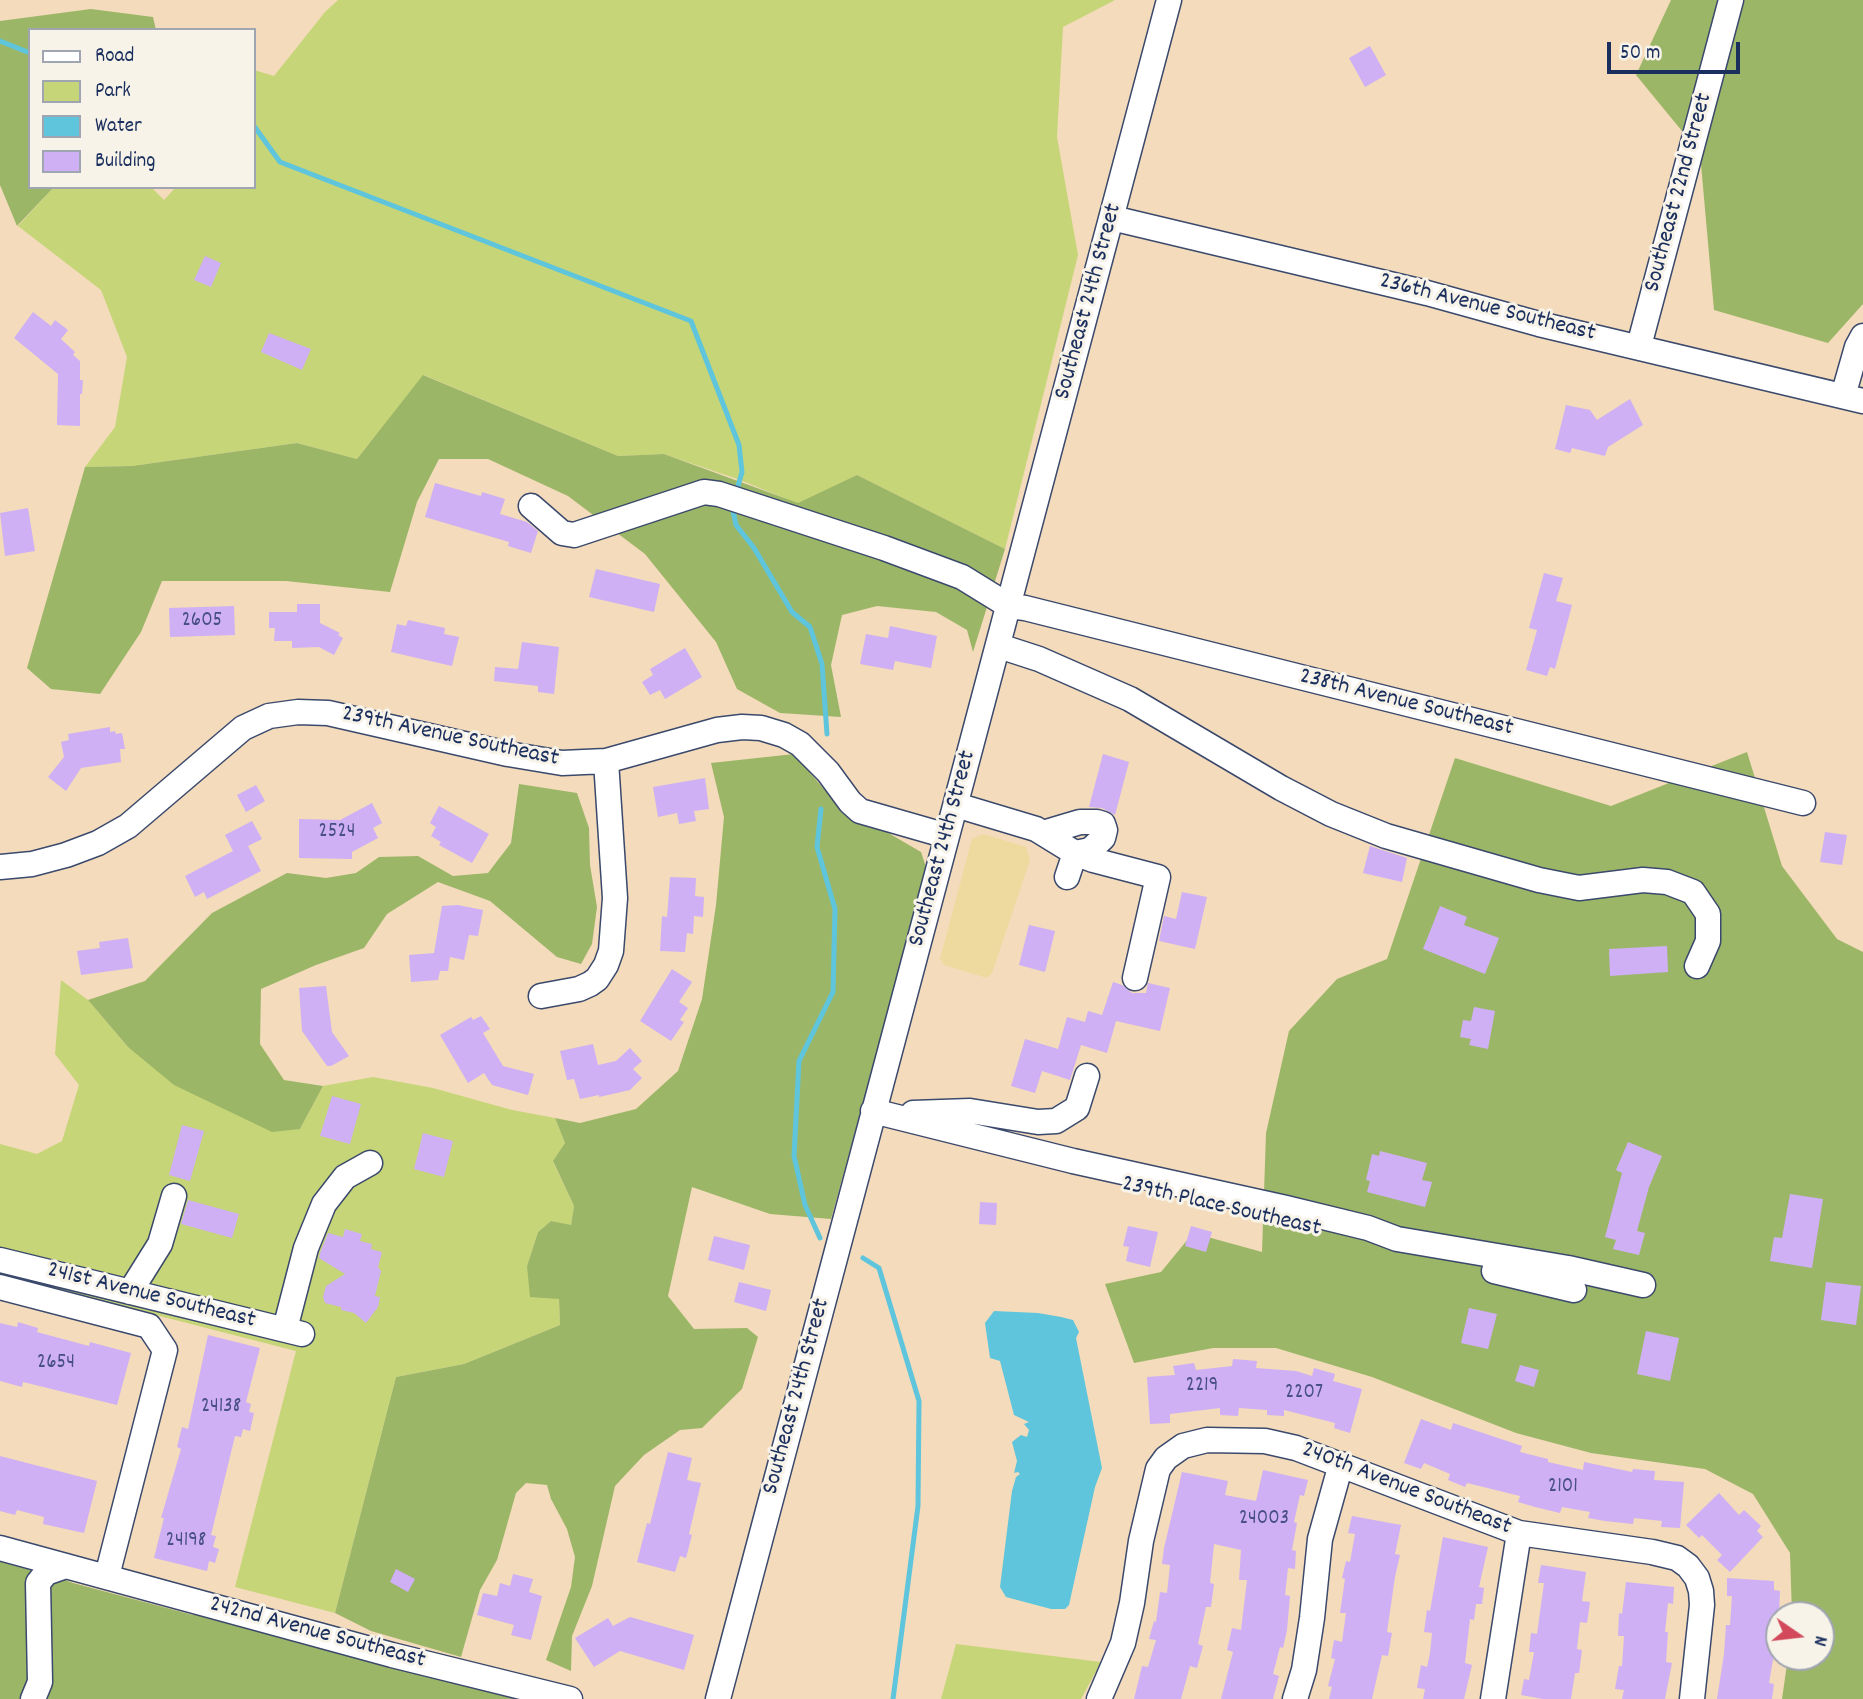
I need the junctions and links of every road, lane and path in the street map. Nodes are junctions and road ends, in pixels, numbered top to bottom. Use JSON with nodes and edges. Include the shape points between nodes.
{"nodes":[{"id":1,"x":1170,"y":0,"type":"edge"},
{"id":2,"x":1731,"y":0,"type":"edge"},
{"id":3,"x":1112,"y":218,"type":"junction"},
{"id":4,"x":1863,"y":336,"type":"edge"},
{"id":5,"x":1639,"y":346,"type":"junction"},
{"id":6,"x":1853,"y":399,"type":"edge"},
{"id":7,"x":531,"y":506,"type":"dead end"},
{"id":8,"x":1009,"y":606,"type":"junction"},
{"id":9,"x":999,"y":646,"type":"junction"},
{"id":10,"x":606,"y":761,"type":"junction"},
{"id":11,"x":1803,"y":803,"type":"dead end"},
{"id":12,"x":956,"y":805,"type":"junction"},
{"id":13,"x":1043,"y":833,"type":"junction"},
{"id":14,"x":947,"y":836,"type":"junction"},
{"id":15,"x":1074,"y":853,"type":"junction"},
{"id":16,"x":0,"y":867,"type":"edge"},
{"id":17,"x":1067,"y":877,"type":"dead end"},
{"id":18,"x":1697,"y":967,"type":"dead end"},
{"id":19,"x":1135,"y":978,"type":"dead end"},
{"id":20,"x":541,"y":996,"type":"dead end"},
{"id":21,"x":1087,"y":1076,"type":"dead end"},
{"id":22,"x":873,"y":1114,"type":"junction"},
{"id":23,"x":370,"y":1163,"type":"dead end"},
{"id":24,"x":174,"y":1196,"type":"dead end"},
{"id":25,"x":0,"y":1260,"type":"edge"},
{"id":26,"x":1643,"y":1285,"type":"dead end"},
{"id":27,"x":0,"y":1287,"type":"edge"},
{"id":28,"x":1574,"y":1290,"type":"dead end"},
{"id":29,"x":130,"y":1292,"type":"junction"},
{"id":30,"x":1341,"y":1464,"type":"junction"},
{"id":31,"x":1519,"y":1533,"type":"junction"},
{"id":32,"x":0,"y":1548,"type":"edge"},
{"id":33,"x":65,"y":1566,"type":"junction"},
{"id":34,"x":107,"y":1576,"type":"junction"},
{"id":35,"x":33,"y":1699,"type":"edge"},
{"id":36,"x":570,"y":1699,"type":"edge"},
{"id":37,"x":718,"y":1699,"type":"edge"},
{"id":38,"x":1099,"y":1699,"type":"edge"},
{"id":39,"x":1296,"y":1699,"type":"edge"},
{"id":40,"x":1493,"y":1699,"type":"edge"},
{"id":41,"x":1692,"y":1699,"type":"edge"}],
"edges":[{"from":1,"to":3,"type":"street","name":"Southeast 24th Street"},
{"from":2,"to":5,"type":"street","name":"Southeast 22nd Street"},
{"from":3,"to":5,"type":"street","name":"236th Avenue Southeast"},
{"from":3,"to":8,"type":"street","name":"Southeast 24th Street"},
{"from":4,"to":6,"type":"street","via":[[1857,347]]},
{"from":5,"to":6,"type":"street","name":"236th Avenue Southeast"},
{"from":7,"to":8,"type":"street","via":[[562,533],[574,536],[704,492],[962,577]]},
{"from":8,"to":9,"type":"street","name":"Southeast 24th Street"},
{"from":8,"to":11,"type":"street","name":"238th Avenue Southeast"},
{"from":9,"to":12,"type":"street","name":"Southeast 24th Street"},
{"from":9,"to":18,"type":"street","via":[[1130,699],[1281,788],[1386,836],[1579,888],[1643,880],[1667,882],[1693,892],[1708,914],[1709,941]]},
{"from":10,"to":14,"type":"street","name":"239th Avenue Southeast","via":[[718,730],[761,728],[800,744],[860,811]]},
{"from":10,"to":16,"type":"street","name":"239th Avenue Southeast","via":[[542,761],[328,713],[269,716],[243,728],[128,826],[98,843],[32,864]]},
{"from":10,"to":20,"type":"street","via":[[615,898],[611,951],[590,984]]},
{"from":12,"to":13,"type":"street"},
{"from":12,"to":14,"type":"street","name":"Southeast 24th Street"},
{"from":13,"to":15,"type":"street"},
{"from":13,"to":15,"type":"street","via":[[1088,821],[1103,824],[1099,843]]},
{"from":14,"to":22,"type":"street","name":"Southeast 24th Street"},
{"from":15,"to":17,"type":"street"},
{"from":15,"to":19,"type":"street","via":[[1158,877]]},
{"from":21,"to":22,"type":"street","via":[[1077,1108],[1056,1121],[970,1111]]},
{"from":22,"to":26,"type":"street","via":[[1286,1208],[1396,1239]]},
{"from":22,"to":28,"type":"street","name":"239th Place Southeast"},
{"from":22,"to":37,"type":"street","name":"Southeast 24th Street"},
{"from":23,"to":29,"type":"street","name":"241st Avenue Southeast","via":[[345,1177],[324,1204],[306,1248],[293,1332]]},
{"from":24,"to":29,"type":"street","via":[[160,1244]]},
{"from":25,"to":29,"type":"street","name":"241st Avenue Southeast"},
{"from":27,"to":34,"type":"street","via":[[149,1326],[165,1350]]},
{"from":30,"to":31,"type":"street","name":"240th Avenue Southeast"},
{"from":30,"to":38,"type":"street","name":"240th Avenue Southeast","via":[[1265,1441],[1207,1440],[1183,1446],[1166,1458],[1152,1487],[1123,1643]]},
{"from":30,"to":39,"type":"street","via":[[1320,1539],[1312,1618]]},
{"from":31,"to":40,"type":"street"},
{"from":31,"to":41,"type":"street","name":"240th Avenue Southeast","via":[[1665,1554],[1688,1566],[1702,1591]]},
{"from":32,"to":33,"type":"street","name":"242nd Avenue Southeast"},
{"from":33,"to":34,"type":"street","name":"242nd Avenue Southeast"},
{"from":33,"to":35,"type":"street","via":[[46,1573],[38,1583],[40,1682]]},
{"from":34,"to":36,"type":"street","name":"242nd Avenue Southeast"}]}
